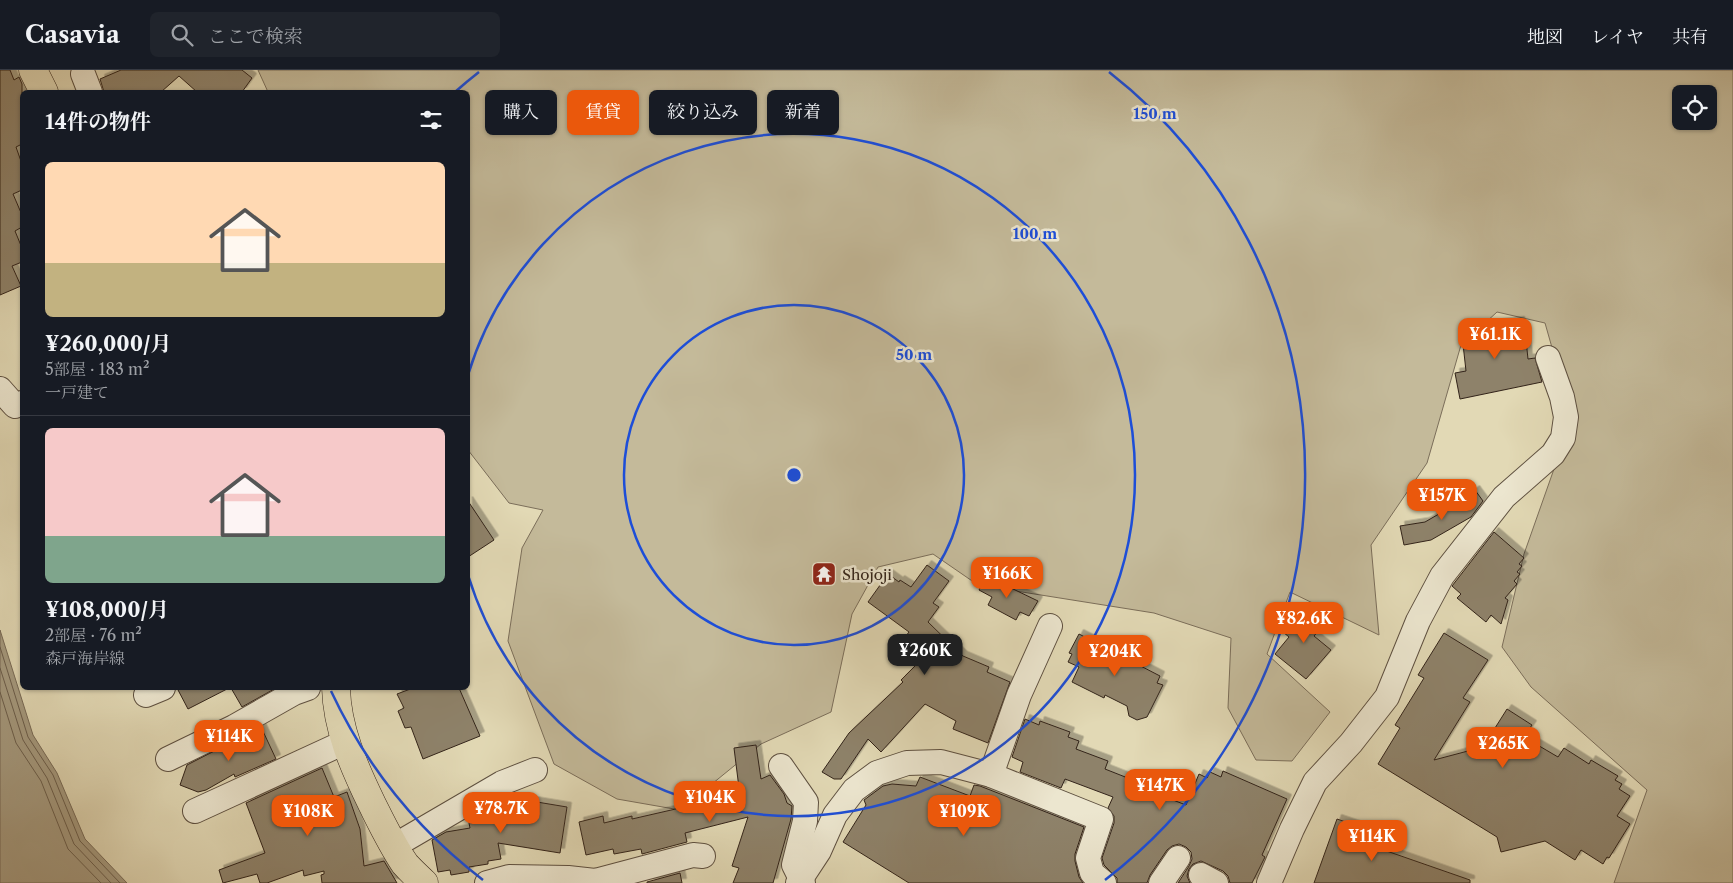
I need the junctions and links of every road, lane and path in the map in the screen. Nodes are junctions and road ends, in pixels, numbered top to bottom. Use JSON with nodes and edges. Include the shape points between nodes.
{"nodes":[{"id":1,"x":33,"y":70,"type":"edge"},
{"id":2,"x":43,"y":90,"type":"edge"},
{"id":3,"x":1548,"y":358,"type":"dead end"},
{"id":4,"x":0,"y":389,"type":"edge"},
{"id":5,"x":20,"y":404,"type":"edge"},
{"id":6,"x":1050,"y":626,"type":"dead end"},
{"id":7,"x":302,"y":690,"type":"edge"},
{"id":8,"x":336,"y":690,"type":"edge"},
{"id":9,"x":345,"y":742,"type":"junction"},
{"id":10,"x":168,"y":759,"type":"dead end"},
{"id":11,"x":780,"y":766,"type":"dead end"},
{"id":12,"x":535,"y":770,"type":"dead end"},
{"id":13,"x":991,"y":775,"type":"junction"},
{"id":14,"x":195,"y":811,"type":"dead end"},
{"id":15,"x":394,"y":846,"type":"junction"},
{"id":16,"x":703,"y":856,"type":"dead end"},
{"id":17,"x":1178,"y":858,"type":"dead end"},
{"id":18,"x":634,"y":877,"type":"edge"},
{"id":19,"x":800,"y":881,"type":"edge"},
{"id":20,"x":424,"y":883,"type":"edge"},
{"id":21,"x":487,"y":883,"type":"edge"},
{"id":22,"x":1104,"y":883,"type":"edge"},
{"id":23,"x":1161,"y":883,"type":"edge"},
{"id":24,"x":1269,"y":883,"type":"edge"}],
"edges":[{"from":1,"to":2,"type":"main road"},
{"from":3,"to":24,"type":"street","via":[[1566,417],[1563,438],[1553,454],[1504,497],[1442,576],[1418,621],[1386,697],[1351,743],[1315,782]]},
{"from":4,"to":5,"type":"street","via":[[15,406]]},
{"from":6,"to":13,"type":"street","via":[[1019,695]]},
{"from":7,"to":10,"type":"street"},
{"from":8,"to":9,"type":"main road","via":[[336,705]]},
{"from":9,"to":14,"type":"street"},
{"from":9,"to":15,"type":"main road"},
{"from":11,"to":19,"type":"street","via":[[806,802],[805,821],[794,865]]},
{"from":12,"to":15,"type":"street","via":[[502,783]]},
{"from":13,"to":19,"type":"street","via":[[941,762],[907,763],[877,773],[854,790],[835,814],[819,851]]},
{"from":13,"to":22,"type":"street","via":[[1101,819],[1088,858],[1092,874]]},
{"from":15,"to":20,"type":"main road","via":[[406,865]]},
{"from":16,"to":18,"type":"street","via":[[693,855]]},
{"from":17,"to":23,"type":"street"},
{"from":18,"to":21,"type":"street","via":[[595,881],[509,877]]}]}
